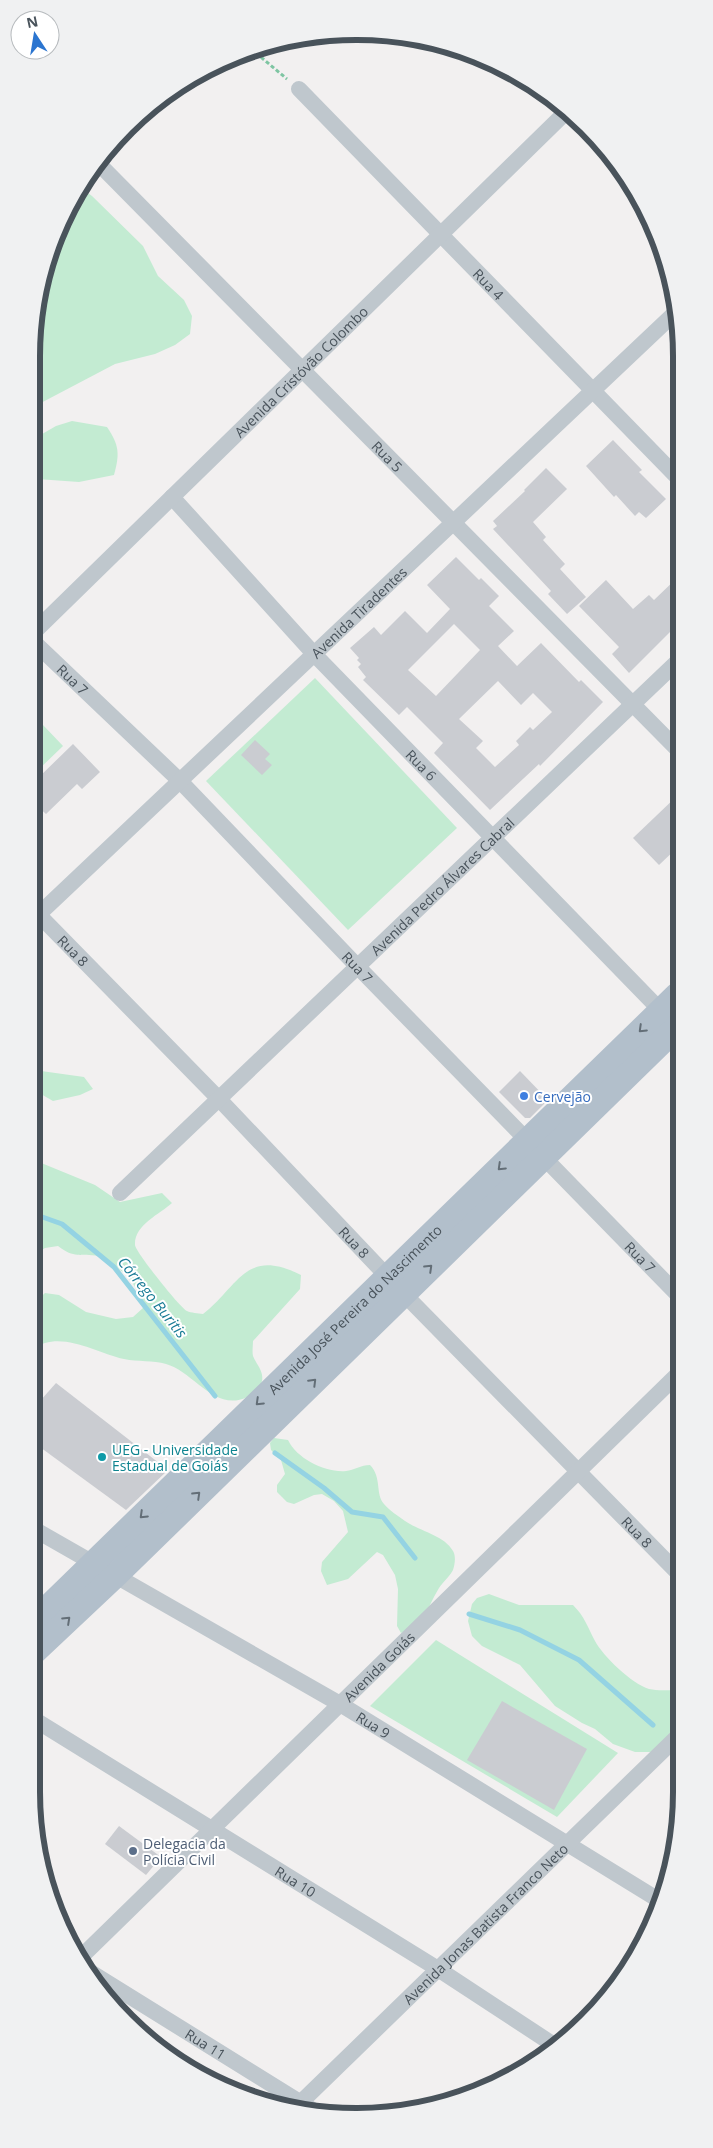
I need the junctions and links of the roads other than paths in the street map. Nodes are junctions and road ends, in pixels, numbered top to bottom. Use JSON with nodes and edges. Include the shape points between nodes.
{"nodes":[{"id":1,"x":299,"y":89,"type":"road end"},
{"id":2,"x":562,"y":116,"type":"edge"},
{"id":3,"x":102,"y":168,"type":"edge"},
{"id":4,"x":441,"y":234,"type":"junction"},
{"id":5,"x":670,"y":317,"type":"edge"},
{"id":6,"x":302,"y":370,"type":"junction"},
{"id":7,"x":592,"y":390,"type":"junction"},
{"id":8,"x":673,"y":474,"type":"edge"},
{"id":9,"x":172,"y":497,"type":"junction"},
{"id":10,"x":453,"y":522,"type":"junction"},
{"id":11,"x":40,"y":626,"type":"edge"},
{"id":12,"x":40,"y":648,"type":"edge"},
{"id":13,"x":314,"y":654,"type":"junction"},
{"id":14,"x":673,"y":666,"type":"edge"},
{"id":15,"x":633,"y":704,"type":"junction"},
{"id":16,"x":673,"y":745,"type":"edge"},
{"id":17,"x":180,"y":781,"type":"junction"},
{"id":18,"x":493,"y":838,"type":"junction"},
{"id":19,"x":40,"y":910,"type":"edge"},
{"id":20,"x":40,"y":916,"type":"edge"},
{"id":21,"x":358,"y":967,"type":"junction"},
{"id":22,"x":673,"y":1016,"type":"edge"},
{"id":23,"x":673,"y":1018,"type":"edge"},
{"id":24,"x":219,"y":1099,"type":"junction"},
{"id":25,"x":535,"y":1149,"type":"junction"},
{"id":26,"x":120,"y":1193,"type":"dead end"},
{"id":27,"x":395,"y":1285,"type":"junction"},
{"id":28,"x":673,"y":1290,"type":"edge"},
{"id":29,"x":673,"y":1378,"type":"edge"},
{"id":30,"x":242,"y":1435,"type":"junction"},
{"id":31,"x":578,"y":1471,"type":"junction"},
{"id":32,"x":40,"y":1532,"type":"edge"},
{"id":33,"x":94,"y":1562,"type":"junction"},
{"id":34,"x":673,"y":1568,"type":"edge"},
{"id":35,"x":116,"y":1575,"type":"junction"},
{"id":36,"x":40,"y":1615,"type":"edge"},
{"id":37,"x":40,"y":1646,"type":"edge"},
{"id":38,"x":340,"y":1704,"type":"junction"},
{"id":39,"x":40,"y":1723,"type":"edge"},
{"id":40,"x":673,"y":1741,"type":"edge"},
{"id":41,"x":211,"y":1830,"type":"junction"},
{"id":42,"x":567,"y":1843,"type":"junction"},
{"id":43,"x":654,"y":1897,"type":"edge"},
{"id":44,"x":84,"y":1954,"type":"edge"},
{"id":45,"x":438,"y":1969,"type":"junction"},
{"id":46,"x":102,"y":1979,"type":"edge"},
{"id":47,"x":550,"y":2042,"type":"edge"},
{"id":48,"x":292,"y":2101,"type":"edge"},
{"id":49,"x":300,"y":2103,"type":"edge"}],
"edges":[{"from":1,"to":4,"type":"street","name":"Rua 4"},
{"from":2,"to":4,"type":"street","name":"Avenida Cristóvão Colombo"},
{"from":3,"to":6,"type":"street","name":"Rua 5"},
{"from":4,"to":6,"type":"street","name":"Avenida Cristóvão Colombo"},
{"from":4,"to":7,"type":"street","name":"Rua 4"},
{"from":5,"to":7,"type":"street","name":"Avenida Tiradentes"},
{"from":6,"to":9,"type":"street","name":"Avenida Cristóvão Colombo"},
{"from":6,"to":10,"type":"street","name":"Rua 5"},
{"from":7,"to":8,"type":"street","name":"Rua 4"},
{"from":7,"to":10,"type":"street","name":"Avenida Tiradentes"},
{"from":9,"to":11,"type":"street","name":"Avenida Cristóvão Colombo"},
{"from":9,"to":13,"type":"street","name":"Rua 6"},
{"from":10,"to":13,"type":"street","name":"Avenida Tiradentes"},
{"from":10,"to":15,"type":"street","name":"Rua 5"},
{"from":12,"to":17,"type":"street","name":"Rua 7"},
{"from":13,"to":17,"type":"street","name":"Avenida Tiradentes"},
{"from":13,"to":18,"type":"street","name":"Rua 6"},
{"from":14,"to":15,"type":"street","name":"Avenida Pedro Álvares Cabral"},
{"from":15,"to":16,"type":"street","name":"Rua 5"},
{"from":15,"to":18,"type":"street","name":"Avenida Pedro Álvares Cabral"},
{"from":17,"to":19,"type":"street","name":"Avenida Tiradentes"},
{"from":17,"to":21,"type":"street","name":"Rua 7"},
{"from":18,"to":21,"type":"street","name":"Avenida Pedro Álvares Cabral"},
{"from":18,"to":22,"type":"street","name":"Rua 6"},
{"from":20,"to":24,"type":"street","name":"Rua 8"},
{"from":21,"to":24,"type":"street","name":"Avenida Pedro Álvares Cabral"},
{"from":21,"to":25,"type":"street","name":"Rua 7"},
{"from":23,"to":25,"type":"main road","name":"Avenida José Pereira do Nascimento"},
{"from":24,"to":26,"type":"street","name":"Avenida Pedro Álvares Cabral"},
{"from":24,"to":27,"type":"street","name":"Rua 8"},
{"from":25,"to":27,"type":"main road","name":"Avenida José Pereira do Nascimento"},
{"from":25,"to":28,"type":"street","name":"Rua 7"},
{"from":27,"to":30,"type":"main road","name":"Avenida José Pereira do Nascimento"},
{"from":27,"to":31,"type":"street","name":"Rua 8"},
{"from":29,"to":31,"type":"street","name":"Avenida Goiás"},
{"from":30,"to":33,"type":"main road","name":"Avenida José Pereira do Nascimento","one_way":true},
{"from":35,"to":30,"type":"main road","name":"Avenida José Pereira do Nascimento","one_way":true},
{"from":31,"to":34,"type":"street","name":"Rua 8"},
{"from":31,"to":38,"type":"street","name":"Avenida Goiás"},
{"from":32,"to":33,"type":"street","name":"Rua 9"},
{"from":33,"to":35,"type":"street","name":"Rua 9"},
{"from":33,"to":36,"type":"main road","name":"Avenida José Pereira do Nascimento"},
{"from":37,"to":35,"type":"main road","name":"Avenida José Pereira do Nascimento","one_way":true},
{"from":35,"to":38,"type":"street","name":"Rua 9"},
{"from":38,"to":41,"type":"street","name":"Avenida Goiás"},
{"from":38,"to":42,"type":"street","name":"Rua 9"},
{"from":39,"to":41,"type":"street","name":"Rua 10"},
{"from":40,"to":42,"type":"street","name":"Avenida Jonas Batista Franco Neto"},
{"from":41,"to":44,"type":"street","name":"Avenida Goiás"},
{"from":41,"to":45,"type":"street","name":"Rua 10"},
{"from":42,"to":43,"type":"street","name":"Rua 9"},
{"from":42,"to":45,"type":"street","name":"Avenida Jonas Batista Franco Neto"},
{"from":45,"to":47,"type":"street","name":"Rua 10"},
{"from":45,"to":49,"type":"street","name":"Avenida Jonas Batista Franco Neto"},
{"from":46,"to":48,"type":"street","name":"Rua 11"}]}
